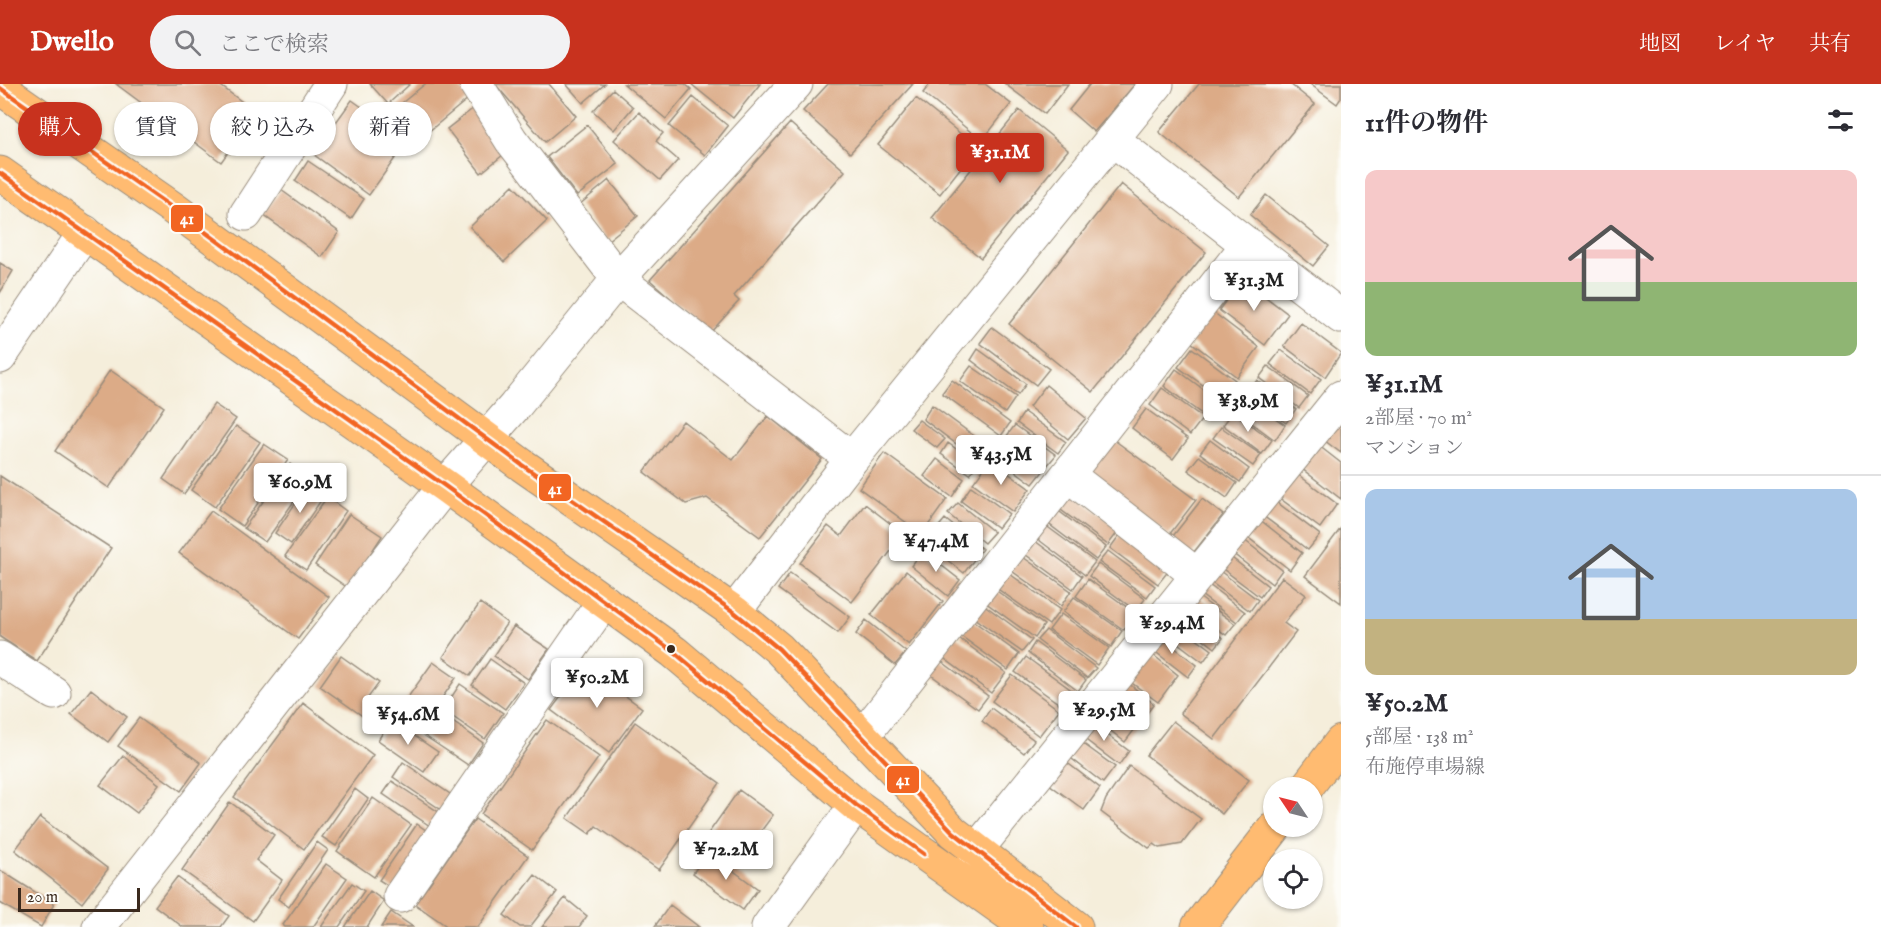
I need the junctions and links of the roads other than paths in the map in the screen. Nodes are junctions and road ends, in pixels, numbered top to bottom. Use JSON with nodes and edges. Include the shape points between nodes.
{"nodes":[{"id":1,"x":331,"y":84,"type":"edge"},
{"id":2,"x":476,"y":84,"type":"edge"},
{"id":3,"x":796,"y":84,"type":"edge"},
{"id":4,"x":1157,"y":84,"type":"edge"},
{"id":5,"x":0,"y":88,"type":"edge"},
{"id":6,"x":1112,"y":139,"type":"junction"},
{"id":7,"x":0,"y":173,"type":"edge"},
{"id":8,"x":246,"y":214,"type":"dead end"},
{"id":9,"x":85,"y":232,"type":"junction"},
{"id":10,"x":1248,"y":244,"type":"junction"},
{"id":11,"x":618,"y":279,"type":"junction"},
{"id":12,"x":1341,"y":317,"type":"edge"},
{"id":13,"x":0,"y":357,"type":"edge"},
{"id":14,"x":1341,"y":396,"type":"edge"},
{"id":15,"x":485,"y":438,"type":"junction"},
{"id":16,"x":852,"y":459,"type":"junction"},
{"id":17,"x":1068,"y":475,"type":"junction"},
{"id":18,"x":445,"y":486,"type":"junction"},
{"id":19,"x":1197,"y":575,"type":"junction"},
{"id":20,"x":604,"y":601,"type":"junction"},
{"id":21,"x":734,"y":612,"type":"junction"},
{"id":22,"x":0,"y":658,"type":"edge"},
{"id":23,"x":54,"y":693,"type":"dead end"},
{"id":24,"x":862,"y":737,"type":"junction"},
{"id":25,"x":1341,"y":742,"type":"edge"},
{"id":26,"x":1314,"y":777,"type":"edge"},
{"id":27,"x":856,"y":805,"type":"junction"},
{"id":28,"x":1268,"y":837,"type":"edge"},
{"id":29,"x":975,"y":852,"type":"junction"},
{"id":30,"x":400,"y":896,"type":"dead end"},
{"id":31,"x":99,"y":927,"type":"edge"},
{"id":32,"x":768,"y":927,"type":"edge"},
{"id":33,"x":1027,"y":927,"type":"edge"},
{"id":34,"x":1076,"y":927,"type":"edge"},
{"id":35,"x":1198,"y":927,"type":"edge"}],
"edges":[{"from":1,"to":8,"type":"street"},
{"from":2,"to":11,"type":"street","via":[[511,140]]},
{"from":3,"to":11,"type":"street"},
{"from":4,"to":6,"type":"street"},
{"from":5,"to":15,"type":"main road","via":[[174,208]]},
{"from":6,"to":10,"type":"street"},
{"from":6,"to":16,"type":"street"},
{"from":7,"to":9,"type":"main road"},
{"from":9,"to":13,"type":"street"},
{"from":9,"to":18,"type":"main road"},
{"from":10,"to":12,"type":"street"},
{"from":10,"to":17,"type":"street"},
{"from":11,"to":15,"type":"street"},
{"from":11,"to":16,"type":"street"},
{"from":14,"to":19,"type":"street"},
{"from":15,"to":18,"type":"street"},
{"from":15,"to":21,"type":"main road"},
{"from":16,"to":21,"type":"street"},
{"from":17,"to":19,"type":"street"},
{"from":17,"to":24,"type":"street"},
{"from":18,"to":20,"type":"main road"},
{"from":18,"to":31,"type":"street"},
{"from":19,"to":29,"type":"street"},
{"from":20,"to":27,"type":"main road","via":[[674,652]]},
{"from":20,"to":30,"type":"street"},
{"from":21,"to":24,"type":"main road","via":[[779,649]]},
{"from":22,"to":23,"type":"street"},
{"from":24,"to":29,"type":"main road"},
{"from":25,"to":26,"type":"main road"},
{"from":27,"to":32,"type":"street"},
{"from":27,"to":33,"type":"main road"},
{"from":28,"to":35,"type":"main road"},
{"from":29,"to":34,"type":"main road"}]}
